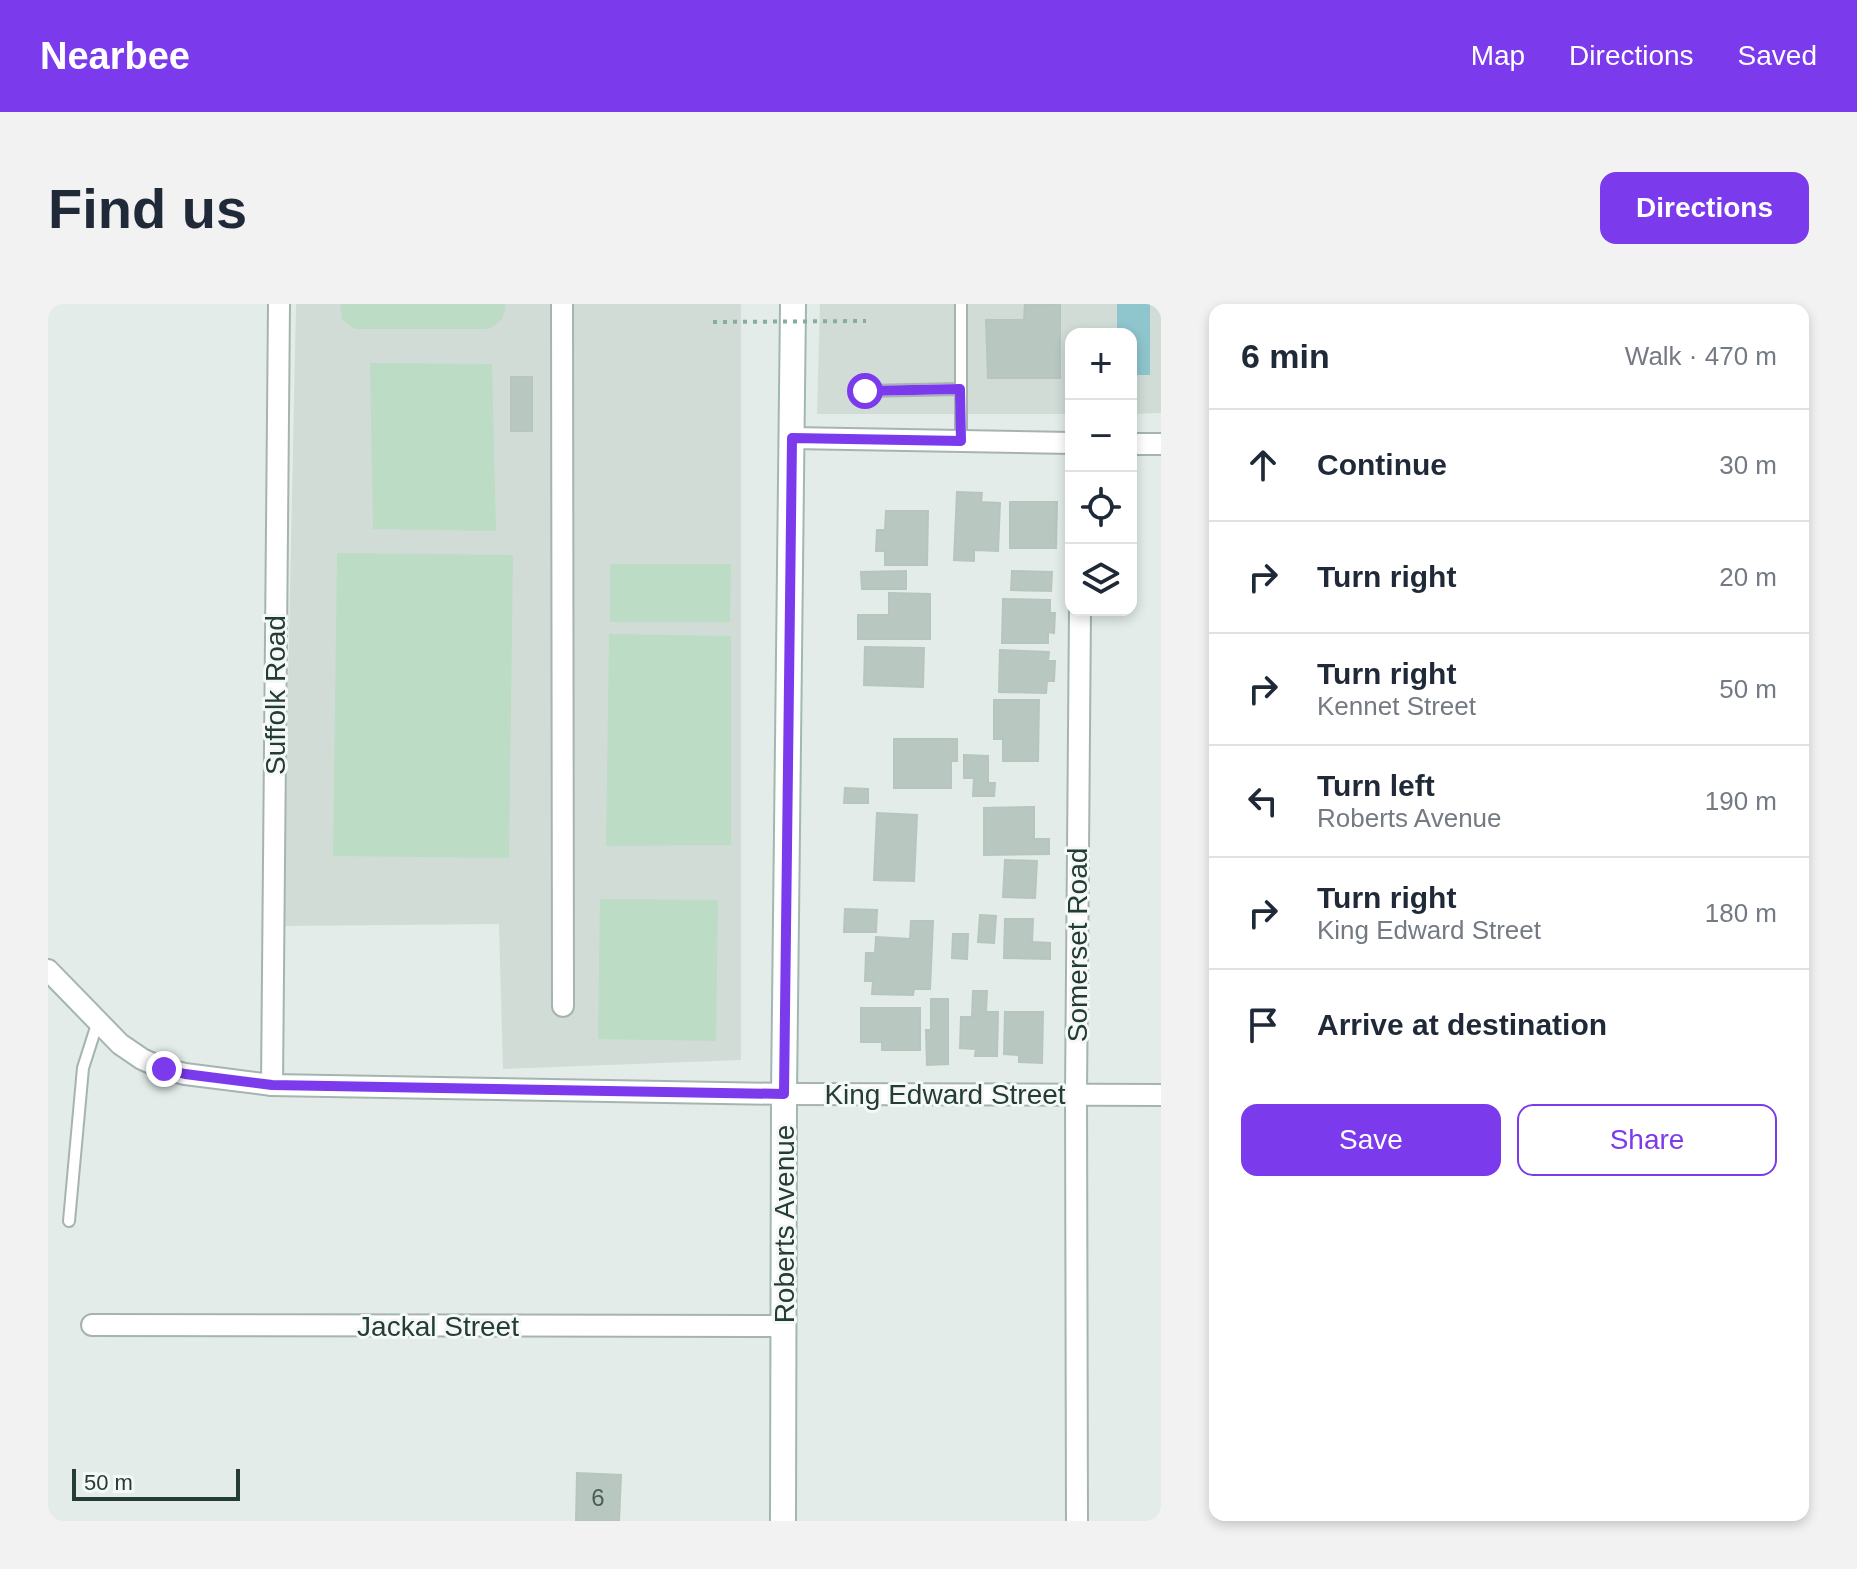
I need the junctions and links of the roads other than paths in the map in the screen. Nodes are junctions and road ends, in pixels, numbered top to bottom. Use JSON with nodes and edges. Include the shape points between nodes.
{"nodes":[{"id":1,"x":279,"y":304,"type":"edge"},
{"id":2,"x":562,"y":304,"type":"edge"},
{"id":3,"x":793,"y":304,"type":"edge"},
{"id":4,"x":961,"y":304,"type":"edge"},
{"id":5,"x":960,"y":389,"type":"junction"},
{"id":6,"x":865,"y":391,"type":"dead end"},
{"id":7,"x":792,"y":438,"type":"junction"},
{"id":8,"x":961,"y":441,"type":"junction"},
{"id":9,"x":1065,"y":443,"type":"edge"},
{"id":10,"x":1137,"y":444,"type":"edge"},
{"id":11,"x":1161,"y":444,"type":"edge"},
{"id":12,"x":1080,"y":616,"type":"edge"},
{"id":13,"x":48,"y":970,"type":"edge"},
{"id":14,"x":563,"y":1006,"type":"dead end"},
{"id":15,"x":98,"y":1021,"type":"junction"},
{"id":16,"x":272,"y":1085,"type":"junction"},
{"id":17,"x":784,"y":1094,"type":"junction"},
{"id":18,"x":1076,"y":1094,"type":"junction"},
{"id":19,"x":1161,"y":1095,"type":"edge"},
{"id":20,"x":69,"y":1221,"type":"dead end"},
{"id":21,"x":92,"y":1325,"type":"dead end"},
{"id":22,"x":784,"y":1326,"type":"junction"},
{"id":23,"x":783,"y":1521,"type":"edge"},
{"id":24,"x":1077,"y":1521,"type":"edge"}],
"edges":[{"from":1,"to":16,"type":"street","name":"Suffolk Road"},
{"from":2,"to":14,"type":"street"},
{"from":3,"to":7,"type":"main road","name":"Roberts Avenue"},
{"from":4,"to":5,"type":"lane"},
{"from":5,"to":6,"type":"lane"},
{"from":5,"to":8,"type":"lane"},
{"from":7,"to":8,"type":"street"},
{"from":7,"to":17,"type":"main road","name":"Roberts Avenue"},
{"from":8,"to":9,"type":"street"},
{"from":10,"to":11,"type":"street"},
{"from":12,"to":18,"type":"street","name":"Somerset Road"},
{"from":13,"to":15,"type":"street","name":"King Edward Street"},
{"from":15,"to":16,"type":"street","name":"King Edward Street","via":[[120,1044],[164,1069]]},
{"from":15,"to":20,"type":"lane","via":[[83,1068]]},
{"from":16,"to":17,"type":"street","name":"King Edward Street"},
{"from":17,"to":18,"type":"street","name":"King Edward Street"},
{"from":17,"to":22,"type":"main road","name":"Roberts Avenue"},
{"from":18,"to":19,"type":"street","name":"King Edward Street"},
{"from":18,"to":24,"type":"street","name":"Somerset Road"},
{"from":21,"to":22,"type":"street","name":"Jackal Street"},
{"from":22,"to":23,"type":"main road","name":"Roberts Avenue"}]}
